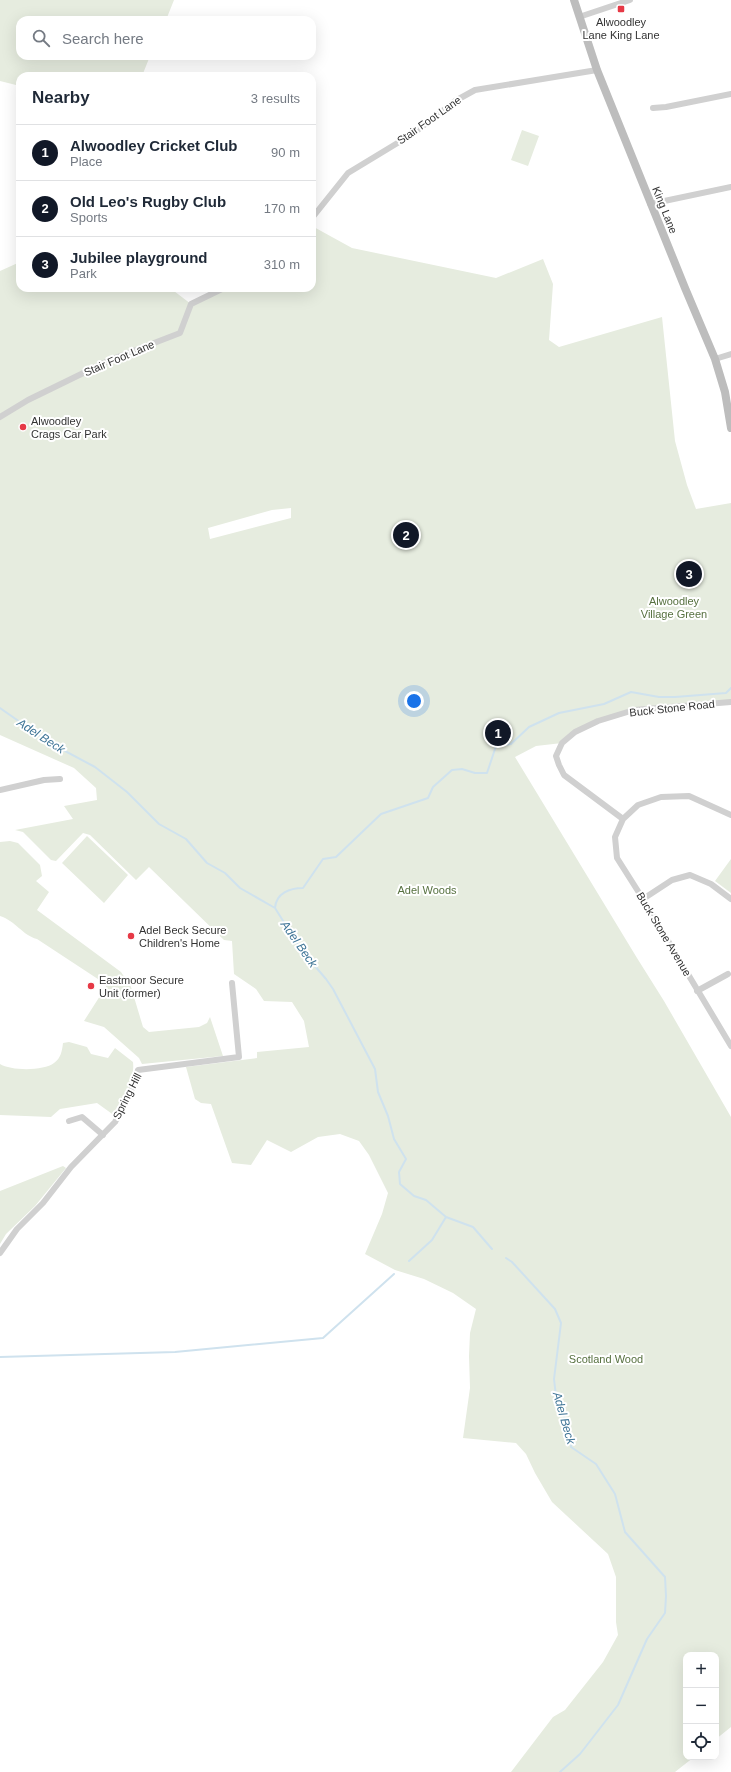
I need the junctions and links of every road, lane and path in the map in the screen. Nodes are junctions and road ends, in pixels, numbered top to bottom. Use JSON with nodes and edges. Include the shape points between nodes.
{"nodes":[{"id":1,"x":574,"y":0,"type":"edge"},
{"id":2,"x":630,"y":0,"type":"edge"},
{"id":3,"x":579,"y":17,"type":"junction"},
{"id":4,"x":597,"y":70,"type":"junction"},
{"id":5,"x":731,"y":94,"type":"edge"},
{"id":6,"x":653,"y":108,"type":"dead end"},
{"id":7,"x":731,"y":187,"type":"edge"},
{"id":8,"x":650,"y":204,"type":"junction"},
{"id":9,"x":316,"y":213,"type":"edge"},
{"id":10,"x":216,"y":292,"type":"edge"},
{"id":11,"x":731,"y":354,"type":"edge"},
{"id":12,"x":715,"y":359,"type":"junction"},
{"id":13,"x":0,"y":417,"type":"edge"},
{"id":14,"x":731,"y":428,"type":"edge"},
{"id":15,"x":731,"y":702,"type":"edge"},
{"id":16,"x":60,"y":779,"type":"dead end"},
{"id":17,"x":0,"y":790,"type":"edge"},
{"id":18,"x":731,"y":814,"type":"edge"},
{"id":19,"x":623,"y":819,"type":"junction"},
{"id":20,"x":643,"y":899,"type":"junction"},
{"id":21,"x":731,"y":899,"type":"edge"},
{"id":22,"x":728,"y":974,"type":"dead end"},
{"id":23,"x":232,"y":983,"type":"dead end"},
{"id":24,"x":697,"y":991,"type":"junction"},
{"id":25,"x":731,"y":1044,"type":"edge"},
{"id":26,"x":69,"y":1121,"type":"dead end"},
{"id":27,"x":103,"y":1135,"type":"junction"},
{"id":28,"x":0,"y":1253,"type":"edge"}],
"edges":[{"from":1,"to":3,"type":"street","name":"King Lane"},
{"from":2,"to":3,"type":"street"},
{"from":3,"to":4,"type":"street","name":"King Lane"},
{"from":4,"to":8,"type":"street","name":"King Lane"},
{"from":4,"to":9,"type":"street","name":"Stair Foot Lane","via":[[475,90],[455,101],[414,133],[348,173]]},
{"from":5,"to":6,"type":"street"},
{"from":7,"to":8,"type":"street"},
{"from":8,"to":12,"type":"street","name":"King Lane"},
{"from":10,"to":13,"type":"street","name":"Stair Foot Lane","via":[[191,304],[180,333],[110,360],[28,400]]},
{"from":11,"to":12,"type":"street"},
{"from":12,"to":14,"type":"street","name":"King Lane","via":[[725,392]]},
{"from":15,"to":19,"type":"street","name":"Buck Stone Road","via":[[634,710],[575,732],[562,743],[556,756],[564,774]]},
{"from":16,"to":17,"type":"street"},
{"from":18,"to":19,"type":"street","via":[[689,796],[661,797],[638,805]]},
{"from":19,"to":20,"type":"street","name":"Buck Stone Avenue","via":[[615,837],[617,858]]},
{"from":20,"to":21,"type":"street","via":[[672,880],[690,875],[711,884]]},
{"from":20,"to":24,"type":"street","name":"Buck Stone Avenue"},
{"from":22,"to":24,"type":"street"},
{"from":23,"to":27,"type":"street","name":"Spring Hill","via":[[239,1057],[138,1070],[117,1118]]},
{"from":24,"to":25,"type":"street","name":"Buck Stone Avenue"},
{"from":26,"to":27,"type":"street","via":[[82,1117]]},
{"from":27,"to":28,"type":"street","name":"Spring Hill","via":[[70,1167]]}]}
